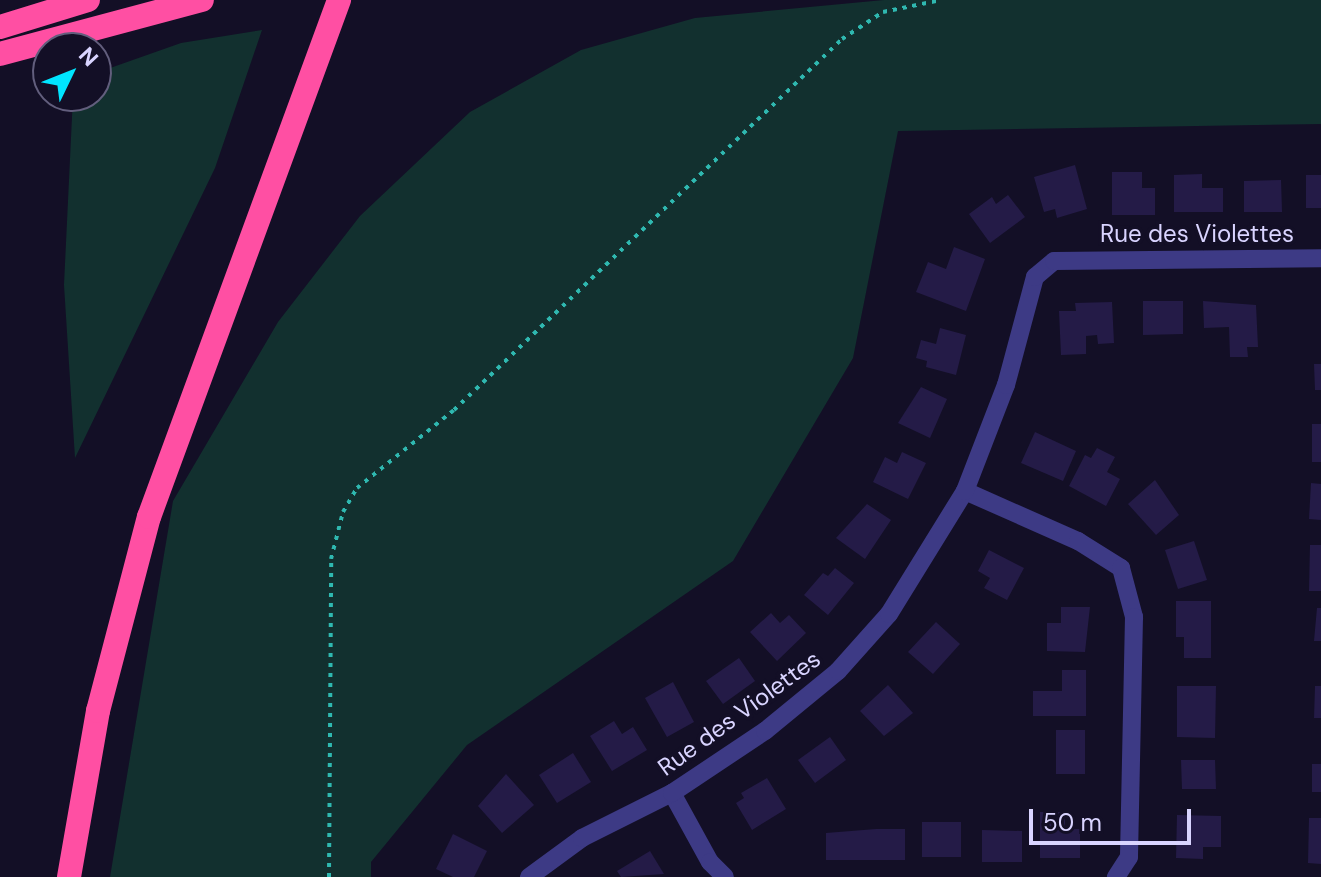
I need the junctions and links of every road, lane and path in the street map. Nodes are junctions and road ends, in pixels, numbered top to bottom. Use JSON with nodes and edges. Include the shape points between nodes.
{"nodes":[{"id":1,"x":88,"y":0,"type":"edge"},
{"id":2,"x":202,"y":0,"type":"edge"},
{"id":3,"x":339,"y":0,"type":"edge"},
{"id":4,"x":941,"y":0,"type":"edge"},
{"id":5,"x":0,"y":27,"type":"edge"},
{"id":6,"x":0,"y":54,"type":"edge"},
{"id":7,"x":1321,"y":258,"type":"edge"},
{"id":8,"x":965,"y":491,"type":"junction"},
{"id":9,"x":672,"y":793,"type":"junction"},
{"id":10,"x":69,"y":877,"type":"edge"},
{"id":11,"x":329,"y":877,"type":"edge"},
{"id":12,"x":529,"y":877,"type":"edge"},
{"id":13,"x":725,"y":877,"type":"edge"},
{"id":14,"x":1116,"y":877,"type":"edge"}],
"edges":[{"from":1,"to":5,"type":"highway"},
{"from":2,"to":6,"type":"highway"},
{"from":3,"to":10,"type":"highway","via":[[149,517],[98,711]]},
{"from":4,"to":11,"type":"path","via":[[883,12],[842,39],[454,410],[357,488],[343,512],[331,559]]},
{"from":7,"to":8,"type":"street","name":"Rue des Violettes","via":[[1054,261],[1035,277],[1006,385]]},
{"from":8,"to":9,"type":"street","name":"Rue des Violettes","via":[[889,614],[838,671],[765,731]]},
{"from":8,"to":14,"type":"street","via":[[1078,541],[1121,568],[1134,617],[1129,857]]},
{"from":9,"to":12,"type":"street","name":"Rue des Violettes","via":[[582,838]]},
{"from":9,"to":13,"type":"street","via":[[710,862]]}]}
